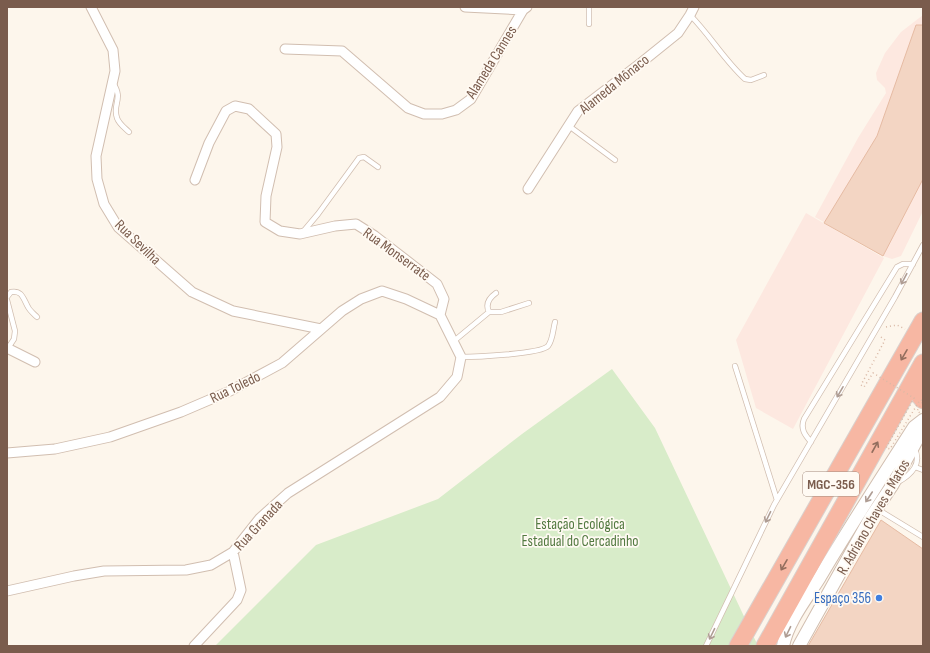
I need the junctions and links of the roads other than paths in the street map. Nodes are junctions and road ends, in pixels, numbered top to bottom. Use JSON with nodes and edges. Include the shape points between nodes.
{"nodes":[{"id":1,"x":91,"y":7,"type":"edge"},
{"id":2,"x":465,"y":7,"type":"edge"},
{"id":3,"x":589,"y":7,"type":"edge"},
{"id":4,"x":525,"y":8,"type":"edge"},
{"id":5,"x":692,"y":11,"type":"edge"},
{"id":6,"x":589,"y":24,"type":"dead end"},
{"id":7,"x":285,"y":48,"type":"dead end"},
{"id":8,"x":764,"y":75,"type":"dead end"},
{"id":9,"x":113,"y":82,"type":"junction"},
{"id":10,"x":568,"y":126,"type":"junction"},
{"id":11,"x":130,"y":132,"type":"dead end"},
{"id":12,"x":615,"y":160,"type":"dead end"},
{"id":13,"x":378,"y":167,"type":"dead end"},
{"id":14,"x":195,"y":180,"type":"dead end"},
{"id":15,"x":528,"y":189,"type":"dead end"},
{"id":16,"x":300,"y":234,"type":"junction"},
{"id":17,"x":923,"y":245,"type":"edge"},
{"id":18,"x":913,"y":264,"type":"junction"},
{"id":19,"x":496,"y":293,"type":"dead end"},
{"id":20,"x":7,"y":298,"type":"edge"},
{"id":21,"x":529,"y":303,"type":"dead end"},
{"id":22,"x":489,"y":312,"type":"junction"},
{"id":23,"x":440,"y":315,"type":"junction"},
{"id":24,"x":37,"y":317,"type":"dead end"},
{"id":25,"x":555,"y":322,"type":"dead end"},
{"id":26,"x":919,"y":328,"type":"edge"},
{"id":27,"x":321,"y":330,"type":"junction"},
{"id":28,"x":454,"y":341,"type":"junction"},
{"id":29,"x":7,"y":348,"type":"edge"},
{"id":30,"x":461,"y":357,"type":"junction"},
{"id":31,"x":35,"y":362,"type":"dead end"},
{"id":32,"x":923,"y":363,"type":"edge"},
{"id":33,"x":736,"y":366,"type":"dead end"},
{"id":34,"x":923,"y":411,"type":"edge"},
{"id":35,"x":923,"y":429,"type":"edge"},
{"id":36,"x":811,"y":442,"type":"junction"},
{"id":37,"x":913,"y":447,"type":"junction"},
{"id":38,"x":7,"y":453,"type":"edge"},
{"id":39,"x":915,"y":467,"type":"junction"},
{"id":40,"x":923,"y":470,"type":"edge"},
{"id":41,"x":893,"y":484,"type":"junction"},
{"id":42,"x":777,"y":500,"type":"junction"},
{"id":43,"x":877,"y":509,"type":"junction"},
{"id":44,"x":923,"y":537,"type":"edge"},
{"id":45,"x":233,"y":552,"type":"junction"},
{"id":46,"x":7,"y":591,"type":"edge"},
{"id":47,"x":798,"y":613,"type":"junction"},
{"id":48,"x":813,"y":621,"type":"junction"},
{"id":49,"x":194,"y":646,"type":"edge"},
{"id":50,"x":706,"y":646,"type":"edge"},
{"id":51,"x":738,"y":646,"type":"edge"},
{"id":52,"x":765,"y":646,"type":"edge"},
{"id":53,"x":783,"y":646,"type":"edge"},
{"id":54,"x":800,"y":646,"type":"edge"}],
"edges":[{"from":1,"to":9,"type":"street","name":"Rua Sevilha","via":[[113,50]]},
{"from":2,"to":4,"type":"street"},
{"from":3,"to":6,"type":"lane"},
{"from":4,"to":7,"type":"street","name":"Alameda Cannes","via":[[471,99],[456,110],[442,114],[424,114],[408,108],[342,51]]},
{"from":5,"to":8,"type":"lane","via":[[716,45],[746,79],[751,80]]},
{"from":5,"to":10,"type":"street","name":"Alameda Mônaco","via":[[678,32],[578,111]]},
{"from":9,"to":11,"type":"lane","via":[[118,91],[117,119]]},
{"from":9,"to":27,"type":"street","name":"Rua Sevilha","via":[[96,156],[97,179],[104,204],[118,227],[192,292],[233,311]]},
{"from":10,"to":12,"type":"lane"},
{"from":10,"to":15,"type":"street","name":"Alameda Mônaco"},
{"from":13,"to":16,"type":"lane","via":[[364,157],[359,158]]},
{"from":14,"to":16,"type":"street","name":"Rua Monserrate","via":[[209,143],[226,111],[235,106],[250,110],[276,134],[277,147],[266,196],[265,222],[280,231]]},
{"from":16,"to":23,"type":"street","name":"Rua Monserrate","via":[[356,224],[438,284],[444,299]]},
{"from":17,"to":18,"type":"lane"},
{"from":18,"to":36,"type":"lane","one_way":true},
{"from":18,"to":36,"type":"lane","via":[[897,267],[804,419],[803,429]]},
{"from":19,"to":22,"type":"lane","via":[[488,303]]},
{"from":20,"to":24,"type":"lane","via":[[11,292],[16,291],[22,295]]},
{"from":20,"to":29,"type":"lane","via":[[15,331],[14,339]]},
{"from":21,"to":22,"type":"lane","via":[[501,312]]},
{"from":22,"to":28,"type":"lane"},
{"from":23,"to":27,"type":"street","name":"Rua Toledo","via":[[406,299],[382,292],[361,299],[342,310]]},
{"from":23,"to":28,"type":"street"},
{"from":25,"to":30,"type":"lane","via":[[550,341],[542,350]]},
{"from":26,"to":51,"type":"highway","number":"MGC-356","one_way":true},
{"from":27,"to":38,"type":"street","name":"Rua Toledo","via":[[282,364],[230,391],[181,412],[110,437],[55,449]]},
{"from":28,"to":30,"type":"street"},
{"from":29,"to":31,"type":"street"},
{"from":30,"to":45,"type":"street","name":"Rua Granada","via":[[457,377],[440,397],[288,493],[260,518]]},
{"from":32,"to":34,"type":"highway","via":[[916,387]]},
{"from":52,"to":32,"type":"highway","number":"MGC-356","one_way":true},
{"from":33,"to":42,"type":"lane"},
{"from":34,"to":47,"type":"street","name":"R. Adriano Chaves e Matos","one_way":true},
{"from":35,"to":37,"type":"street","name":"R. Adriano Chaves e Matos"},
{"from":36,"to":42,"type":"lane"},
{"from":37,"to":39,"type":"lane","via":[[918,458]]},
{"from":37,"to":41,"type":"street","name":"R. Adriano Chaves e Matos"},
{"from":39,"to":40,"type":"lane"},
{"from":39,"to":41,"type":"lane","via":[[903,479]]},
{"from":41,"to":43,"type":"street","name":"R. Adriano Chaves e Matos"},
{"from":42,"to":50,"type":"lane","one_way":true},
{"from":43,"to":44,"type":"lane"},
{"from":43,"to":48,"type":"street","name":"R. Adriano Chaves e Matos"},
{"from":45,"to":46,"type":"street","name":"Rua Granada","via":[[210,565],[186,570],[104,571]]},
{"from":45,"to":49,"type":"street","via":[[241,590],[237,600]]},
{"from":47,"to":48,"type":"street","via":[[797,617],[801,623],[809,624]]},
{"from":47,"to":53,"type":"street","name":"R. Adriano Chaves e Matos","one_way":true},
{"from":48,"to":54,"type":"street","name":"R. Adriano Chaves e Matos"}]}
